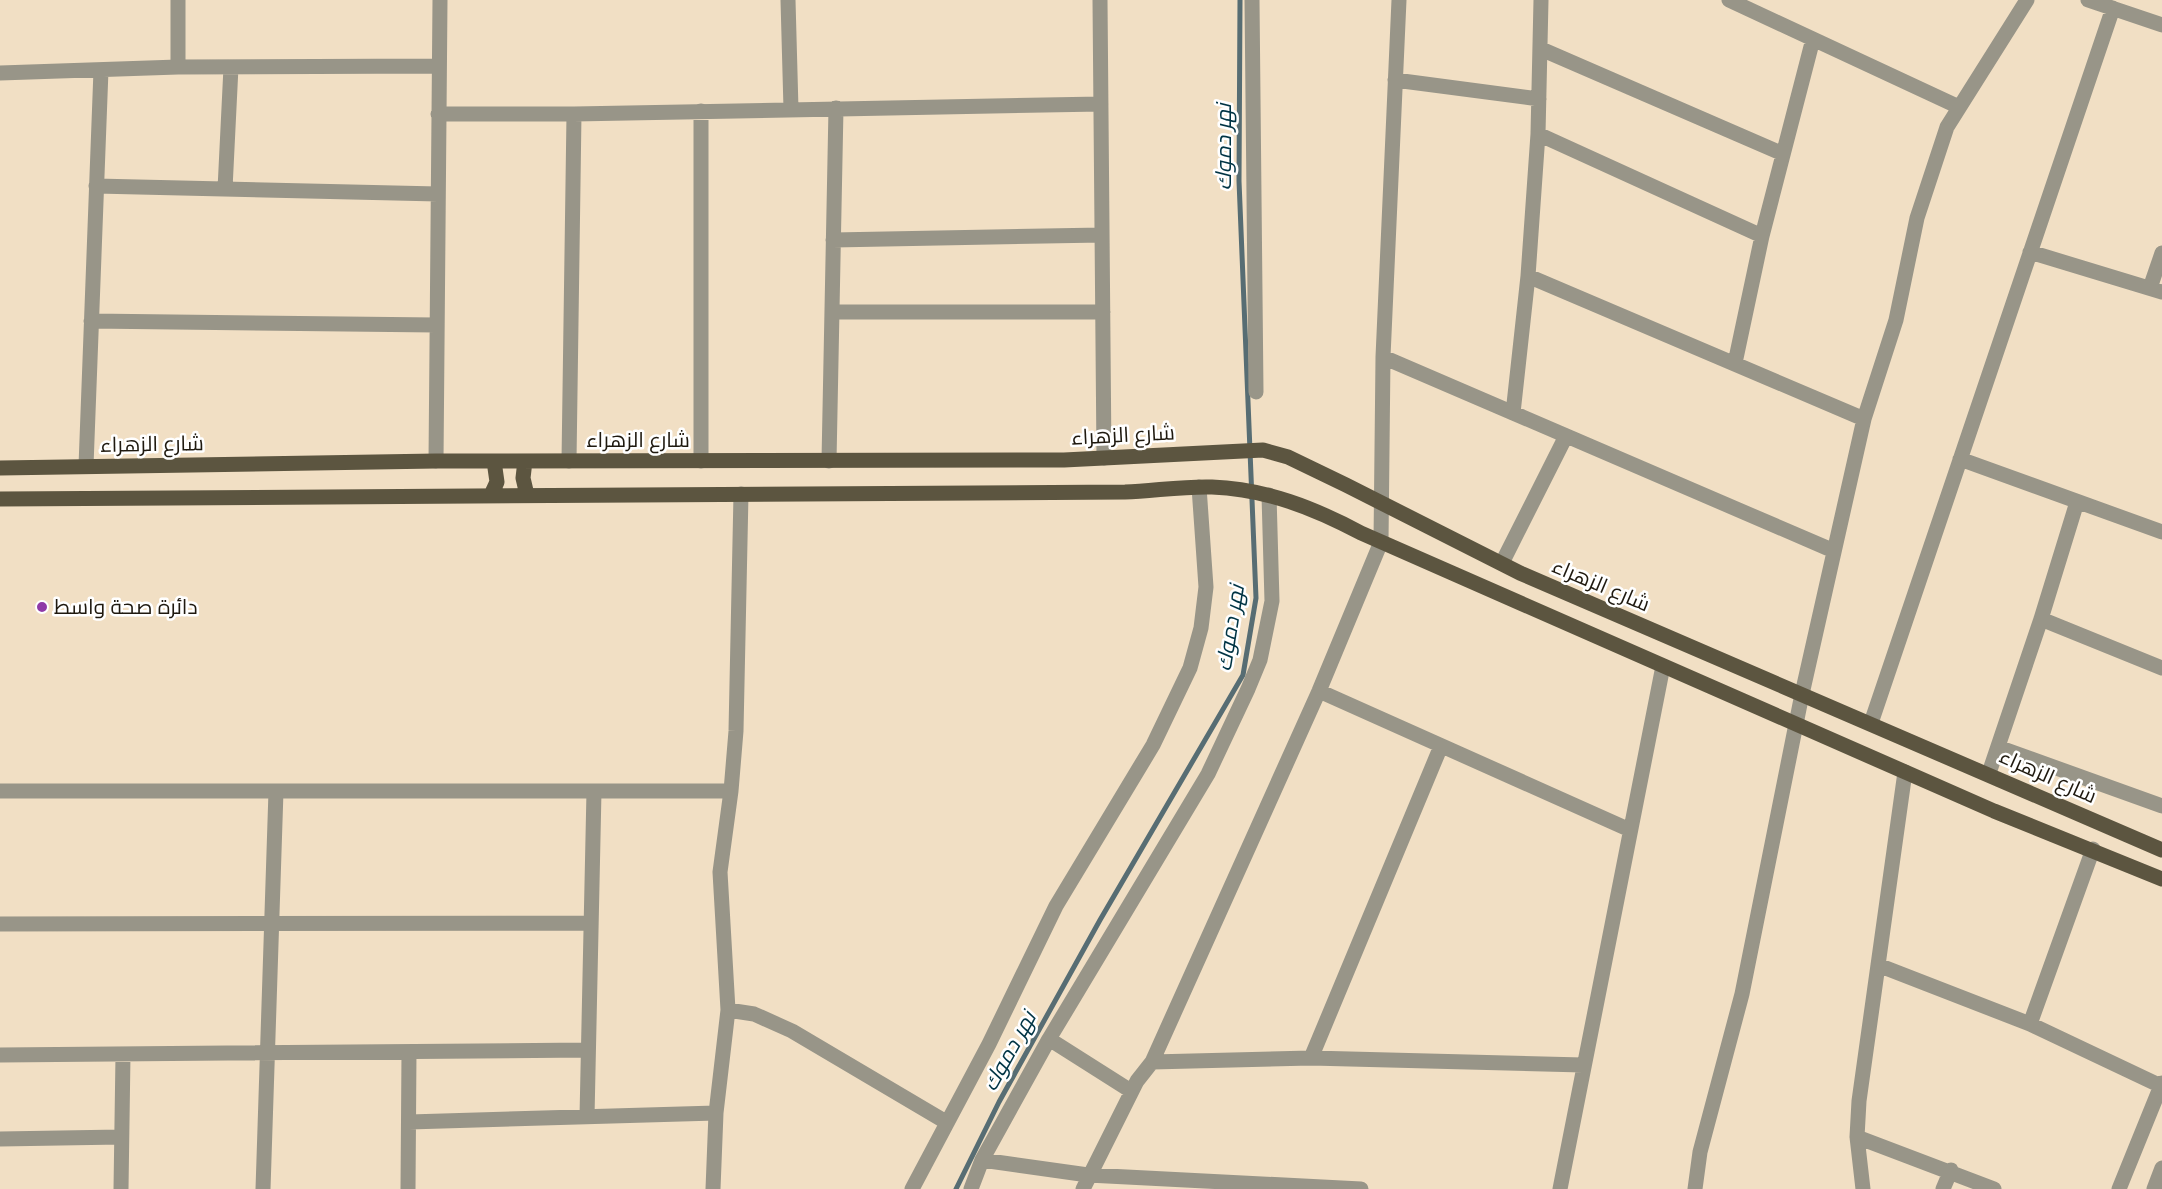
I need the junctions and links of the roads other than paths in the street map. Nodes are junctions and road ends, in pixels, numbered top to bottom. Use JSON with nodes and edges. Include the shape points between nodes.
{"nodes":[{"id":1,"x":178,"y":0,"type":"edge"},
{"id":2,"x":440,"y":0,"type":"edge"},
{"id":3,"x":788,"y":0,"type":"edge"},
{"id":4,"x":1100,"y":0,"type":"edge"},
{"id":5,"x":1252,"y":0,"type":"edge"},
{"id":6,"x":1399,"y":0,"type":"edge"},
{"id":7,"x":1541,"y":0,"type":"edge"},
{"id":8,"x":1729,"y":0,"type":"edge"},
{"id":9,"x":2027,"y":0,"type":"edge"},
{"id":10,"x":2088,"y":0,"type":"edge"},
{"id":11,"x":2131,"y":7,"type":"edge"},
{"id":12,"x":2113,"y":8,"type":"junction"},
{"id":13,"x":2162,"y":25,"type":"edge"},
{"id":14,"x":1813,"y":39,"type":"junction"},
{"id":15,"x":1541,"y":49,"type":"junction"},
{"id":16,"x":438,"y":66,"type":"junction"},
{"id":17,"x":178,"y":67,"type":"junction"},
{"id":18,"x":231,"y":67,"type":"junction"},
{"id":19,"x":100,"y":70,"type":"junction"},
{"id":20,"x":0,"y":73,"type":"edge"},
{"id":21,"x":1395,"y":80,"type":"junction"},
{"id":22,"x":1539,"y":99,"type":"junction"},
{"id":23,"x":1101,"y":104,"type":"junction"},
{"id":24,"x":1959,"y":107,"type":"junction"},
{"id":25,"x":836,"y":108,"type":"junction"},
{"id":26,"x":791,"y":109,"type":"junction"},
{"id":27,"x":701,"y":111,"type":"junction"},
{"id":28,"x":438,"y":114,"type":"junction"},
{"id":29,"x":574,"y":114,"type":"junction"},
{"id":30,"x":1538,"y":134,"type":"junction"},
{"id":31,"x":1783,"y":154,"type":"junction"},
{"id":32,"x":96,"y":186,"type":"junction"},
{"id":33,"x":225,"y":189,"type":"junction"},
{"id":34,"x":438,"y":194,"type":"junction"},
{"id":35,"x":1102,"y":235,"type":"junction"},
{"id":36,"x":1762,"y":236,"type":"junction"},
{"id":37,"x":833,"y":240,"type":"junction"},
{"id":38,"x":2030,"y":252,"type":"junction"},
{"id":39,"x":2162,"y":253,"type":"edge"},
{"id":40,"x":1528,"y":276,"type":"junction"},
{"id":41,"x":2156,"y":290,"type":"edge"},
{"id":42,"x":832,"y":312,"type":"junction"},
{"id":43,"x":1103,"y":312,"type":"junction"},
{"id":44,"x":91,"y":321,"type":"junction"},
{"id":45,"x":436,"y":325,"type":"junction"},
{"id":46,"x":1383,"y":357,"type":"junction"},
{"id":47,"x":1735,"y":363,"type":"junction"},
{"id":48,"x":1256,"y":392,"type":"dead end"},
{"id":49,"x":1513,"y":413,"type":"junction"},
{"id":50,"x":1864,"y":419,"type":"junction"},
{"id":51,"x":1566,"y":436,"type":"junction"},
{"id":52,"x":1104,"y":458,"type":"junction"},
{"id":53,"x":1960,"y":459,"type":"junction"},
{"id":54,"x":436,"y":461,"type":"junction"},
{"id":55,"x":494,"y":461,"type":"junction"},
{"id":56,"x":525,"y":461,"type":"junction"},
{"id":57,"x":569,"y":461,"type":"junction"},
{"id":58,"x":701,"y":461,"type":"junction"},
{"id":59,"x":829,"y":461,"type":"junction"},
{"id":60,"x":86,"y":466,"type":"junction"},
{"id":61,"x":0,"y":468,"type":"edge"},
{"id":62,"x":1205,"y":487,"type":"junction"},
{"id":63,"x":741,"y":494,"type":"junction"},
{"id":64,"x":1264,"y":494,"type":"junction"},
{"id":65,"x":491,"y":495,"type":"junction"},
{"id":66,"x":527,"y":495,"type":"junction"},
{"id":67,"x":0,"y":499,"type":"edge"},
{"id":68,"x":1379,"y":501,"type":"junction"},
{"id":69,"x":2077,"y":502,"type":"junction"},
{"id":70,"x":2162,"y":532,"type":"edge"},
{"id":71,"x":1381,"y":542,"type":"junction"},
{"id":72,"x":1834,"y":551,"type":"junction"},
{"id":73,"x":1502,"y":563,"type":"junction"},
{"id":74,"x":2041,"y":619,"type":"junction"},
{"id":75,"x":1663,"y":666,"type":"junction"},
{"id":76,"x":2162,"y":668,"type":"edge"},
{"id":77,"x":1319,"y":691,"type":"junction"},
{"id":78,"x":1802,"y":694,"type":"junction"},
{"id":79,"x":1870,"y":723,"type":"junction"},
{"id":80,"x":1796,"y":725,"type":"junction"},
{"id":81,"x":1441,"y":746,"type":"junction"},
{"id":82,"x":1998,"y":747,"type":"junction"},
{"id":83,"x":1905,"y":772,"type":"junction"},
{"id":84,"x":1989,"y":773,"type":"junction"},
{"id":85,"x":0,"y":791,"type":"edge"},
{"id":86,"x":276,"y":791,"type":"junction"},
{"id":87,"x":594,"y":791,"type":"junction"},
{"id":88,"x":731,"y":791,"type":"junction"},
{"id":89,"x":2162,"y":806,"type":"edge"},
{"id":90,"x":1630,"y":830,"type":"junction"},
{"id":91,"x":2093,"y":849,"type":"junction"},
{"id":92,"x":2162,"y":850,"type":"edge"},
{"id":93,"x":2162,"y":879,"type":"edge"},
{"id":94,"x":272,"y":923,"type":"junction"},
{"id":95,"x":589,"y":923,"type":"junction"},
{"id":96,"x":0,"y":924,"type":"edge"},
{"id":97,"x":1878,"y":965,"type":"junction"},
{"id":98,"x":728,"y":1010,"type":"junction"},
{"id":99,"x":2030,"y":1024,"type":"junction"},
{"id":100,"x":1049,"y":1039,"type":"junction"},
{"id":101,"x":587,"y":1050,"type":"junction"},
{"id":102,"x":408,"y":1052,"type":"junction"},
{"id":103,"x":267,"y":1053,"type":"junction"},
{"id":104,"x":0,"y":1055,"type":"edge"},
{"id":105,"x":123,"y":1055,"type":"junction"},
{"id":106,"x":1311,"y":1058,"type":"junction"},
{"id":107,"x":1152,"y":1062,"type":"junction"},
{"id":108,"x":1582,"y":1065,"type":"junction"},
{"id":109,"x":2161,"y":1084,"type":"edge"},
{"id":110,"x":1131,"y":1091,"type":"junction"},
{"id":111,"x":716,"y":1113,"type":"junction"},
{"id":112,"x":587,"y":1117,"type":"junction"},
{"id":113,"x":409,"y":1122,"type":"junction"},
{"id":114,"x":946,"y":1122,"type":"junction"},
{"id":115,"x":121,"y":1137,"type":"junction"},
{"id":116,"x":1857,"y":1137,"type":"junction"},
{"id":117,"x":0,"y":1139,"type":"edge"},
{"id":118,"x":982,"y":1160,"type":"junction"},
{"id":119,"x":2162,"y":1168,"type":"edge"},
{"id":120,"x":1951,"y":1170,"type":"junction"},
{"id":121,"x":1086,"y":1182,"type":"edge"},
{"id":122,"x":120,"y":1189,"type":"edge"},
{"id":123,"x":263,"y":1189,"type":"edge"},
{"id":124,"x":408,"y":1189,"type":"edge"},
{"id":125,"x":713,"y":1189,"type":"edge"},
{"id":126,"x":912,"y":1189,"type":"edge"},
{"id":127,"x":971,"y":1189,"type":"edge"},
{"id":128,"x":1360,"y":1189,"type":"edge"},
{"id":129,"x":1560,"y":1189,"type":"edge"},
{"id":130,"x":1695,"y":1189,"type":"edge"},
{"id":131,"x":1863,"y":1189,"type":"edge"},
{"id":132,"x":1943,"y":1189,"type":"edge"},
{"id":133,"x":1994,"y":1189,"type":"edge"},
{"id":134,"x":2119,"y":1189,"type":"edge"},
{"id":135,"x":2154,"y":1189,"type":"edge"}],
"edges":[{"from":1,"to":17,"type":"street"},
{"from":2,"to":16,"type":"street"},
{"from":3,"to":26,"type":"street"},
{"from":4,"to":23,"type":"street"},
{"from":5,"to":48,"type":"street"},
{"from":6,"to":21,"type":"street"},
{"from":7,"to":15,"type":"street"},
{"from":8,"to":14,"type":"street"},
{"from":9,"to":24,"type":"street"},
{"from":10,"to":12,"type":"street"},
{"from":11,"to":12,"type":"street"},
{"from":11,"to":13,"type":"street"},
{"from":12,"to":38,"type":"street"},
{"from":14,"to":24,"type":"street"},
{"from":14,"to":31,"type":"street"},
{"from":15,"to":22,"type":"street"},
{"from":15,"to":31,"type":"street"},
{"from":16,"to":18,"type":"street"},
{"from":16,"to":28,"type":"street"},
{"from":17,"to":18,"type":"street"},
{"from":17,"to":19,"type":"street"},
{"from":18,"to":33,"type":"street"},
{"from":19,"to":20,"type":"street"},
{"from":19,"to":32,"type":"street"},
{"from":21,"to":22,"type":"street"},
{"from":21,"to":46,"type":"street"},
{"from":22,"to":30,"type":"street"},
{"from":23,"to":25,"type":"street"},
{"from":23,"to":35,"type":"street"},
{"from":24,"to":50,"type":"street","via":[[1944,135],[1923,199],[1896,320]]},
{"from":25,"to":26,"type":"street"},
{"from":25,"to":37,"type":"street"},
{"from":26,"to":27,"type":"street"},
{"from":27,"to":29,"type":"street"},
{"from":27,"to":58,"type":"street"},
{"from":28,"to":29,"type":"street"},
{"from":28,"to":34,"type":"street"},
{"from":29,"to":57,"type":"street"},
{"from":30,"to":36,"type":"street"},
{"from":30,"to":40,"type":"street"},
{"from":31,"to":36,"type":"street"},
{"from":32,"to":33,"type":"street"},
{"from":32,"to":44,"type":"street"},
{"from":33,"to":34,"type":"street"},
{"from":34,"to":45,"type":"street"},
{"from":35,"to":37,"type":"street"},
{"from":35,"to":43,"type":"street"},
{"from":36,"to":47,"type":"street"},
{"from":37,"to":42,"type":"street"},
{"from":38,"to":41,"type":"street"},
{"from":38,"to":53,"type":"street"},
{"from":39,"to":41,"type":"street"},
{"from":40,"to":47,"type":"street"},
{"from":40,"to":49,"type":"street"},
{"from":42,"to":43,"type":"street"},
{"from":42,"to":59,"type":"street"},
{"from":43,"to":52,"type":"street"},
{"from":44,"to":45,"type":"street"},
{"from":44,"to":60,"type":"street"},
{"from":45,"to":54,"type":"street"},
{"from":46,"to":49,"type":"street"},
{"from":46,"to":68,"type":"street"},
{"from":47,"to":50,"type":"street"},
{"from":49,"to":51,"type":"street"},
{"from":50,"to":72,"type":"street"},
{"from":51,"to":72,"type":"street"},
{"from":51,"to":73,"type":"street"},
{"from":52,"to":59,"type":"main road","name":"شارع الزهراء"},
{"from":52,"to":68,"type":"main road","name":"شارع الزهراء","via":[[1263,450],[1288,457]]},
{"from":53,"to":69,"type":"street"},
{"from":53,"to":79,"type":"street"},
{"from":54,"to":55,"type":"main road","name":"شارع الزهراء"},
{"from":54,"to":60,"type":"main road","name":"شارع الزهراء"},
{"from":55,"to":56,"type":"main road","name":"شارع الزهراء"},
{"from":55,"to":65,"type":"main road","via":[[498,475]]},
{"from":56,"to":57,"type":"main road","name":"شارع الزهراء"},
{"from":56,"to":66,"type":"main road"},
{"from":57,"to":58,"type":"main road","name":"شارع الزهراء"},
{"from":58,"to":59,"type":"main road","name":"شارع الزهراء"},
{"from":60,"to":61,"type":"main road","name":"شارع الزهراء"},
{"from":62,"to":63,"type":"main road","via":[[1125,492]]},
{"from":62,"to":64,"type":"main road"},
{"from":62,"to":114,"type":"street","via":[[1206,587],[1201,628],[1190,668],[1153,745],[1056,906]]},
{"from":63,"to":66,"type":"main road"},
{"from":63,"to":88,"type":"street"},
{"from":64,"to":71,"type":"main road","via":[[1307,506]]},
{"from":64,"to":100,"type":"street","via":[[1272,601],[1260,660],[1208,774]]},
{"from":65,"to":66,"type":"main road"},
{"from":65,"to":67,"type":"main road"},
{"from":68,"to":71,"type":"street"},
{"from":68,"to":73,"type":"main road","name":"شارع الزهراء"},
{"from":69,"to":70,"type":"street"},
{"from":69,"to":74,"type":"street"},
{"from":71,"to":75,"type":"main road"},
{"from":71,"to":77,"type":"street"},
{"from":72,"to":78,"type":"street"},
{"from":73,"to":78,"type":"main road","name":"شارع الزهراء"},
{"from":74,"to":76,"type":"street"},
{"from":74,"to":82,"type":"street"},
{"from":75,"to":80,"type":"main road"},
{"from":75,"to":90,"type":"street"},
{"from":77,"to":81,"type":"street"},
{"from":77,"to":107,"type":"street"},
{"from":78,"to":79,"type":"main road","name":"شارع الزهراء"},
{"from":78,"to":80,"type":"street"},
{"from":79,"to":84,"type":"main road","name":"شارع الزهراء"},
{"from":80,"to":83,"type":"main road"},
{"from":80,"to":130,"type":"street","via":[[1742,994],[1700,1152]]},
{"from":81,"to":90,"type":"street"},
{"from":81,"to":106,"type":"street"},
{"from":82,"to":84,"type":"street"},
{"from":82,"to":89,"type":"street"},
{"from":83,"to":91,"type":"main road"},
{"from":83,"to":97,"type":"street"},
{"from":84,"to":92,"type":"main road","name":"شارع الزهراء"},
{"from":85,"to":86,"type":"street"},
{"from":86,"to":87,"type":"street"},
{"from":86,"to":94,"type":"street"},
{"from":87,"to":88,"type":"street"},
{"from":87,"to":95,"type":"street"},
{"from":88,"to":98,"type":"street","via":[[720,872]]},
{"from":90,"to":108,"type":"street"},
{"from":91,"to":93,"type":"main road"},
{"from":91,"to":99,"type":"street"},
{"from":94,"to":95,"type":"street"},
{"from":94,"to":96,"type":"street"},
{"from":94,"to":103,"type":"street"},
{"from":95,"to":101,"type":"street"},
{"from":97,"to":99,"type":"street"},
{"from":97,"to":116,"type":"street"},
{"from":98,"to":111,"type":"street"},
{"from":98,"to":114,"type":"street","via":[[754,1014],[792,1031]]},
{"from":99,"to":109,"type":"street"},
{"from":100,"to":110,"type":"street"},
{"from":100,"to":118,"type":"street"},
{"from":101,"to":102,"type":"street"},
{"from":101,"to":112,"type":"street"},
{"from":102,"to":103,"type":"street"},
{"from":102,"to":113,"type":"street"},
{"from":103,"to":105,"type":"street"},
{"from":103,"to":123,"type":"street"},
{"from":104,"to":105,"type":"street"},
{"from":105,"to":115,"type":"street"},
{"from":106,"to":107,"type":"street"},
{"from":106,"to":108,"type":"street"},
{"from":107,"to":110,"type":"street"},
{"from":108,"to":129,"type":"street"},
{"from":109,"to":134,"type":"street"},
{"from":110,"to":121,"type":"street"},
{"from":111,"to":112,"type":"street"},
{"from":111,"to":125,"type":"street"},
{"from":112,"to":113,"type":"street"},
{"from":113,"to":124,"type":"street"},
{"from":114,"to":126,"type":"street"},
{"from":115,"to":117,"type":"street"},
{"from":115,"to":122,"type":"street"},
{"from":116,"to":120,"type":"street"},
{"from":116,"to":131,"type":"street"},
{"from":118,"to":121,"type":"street"},
{"from":118,"to":127,"type":"street"},
{"from":119,"to":135,"type":"street"},
{"from":120,"to":132,"type":"street"},
{"from":120,"to":133,"type":"street"},
{"from":121,"to":128,"type":"street"}]}
